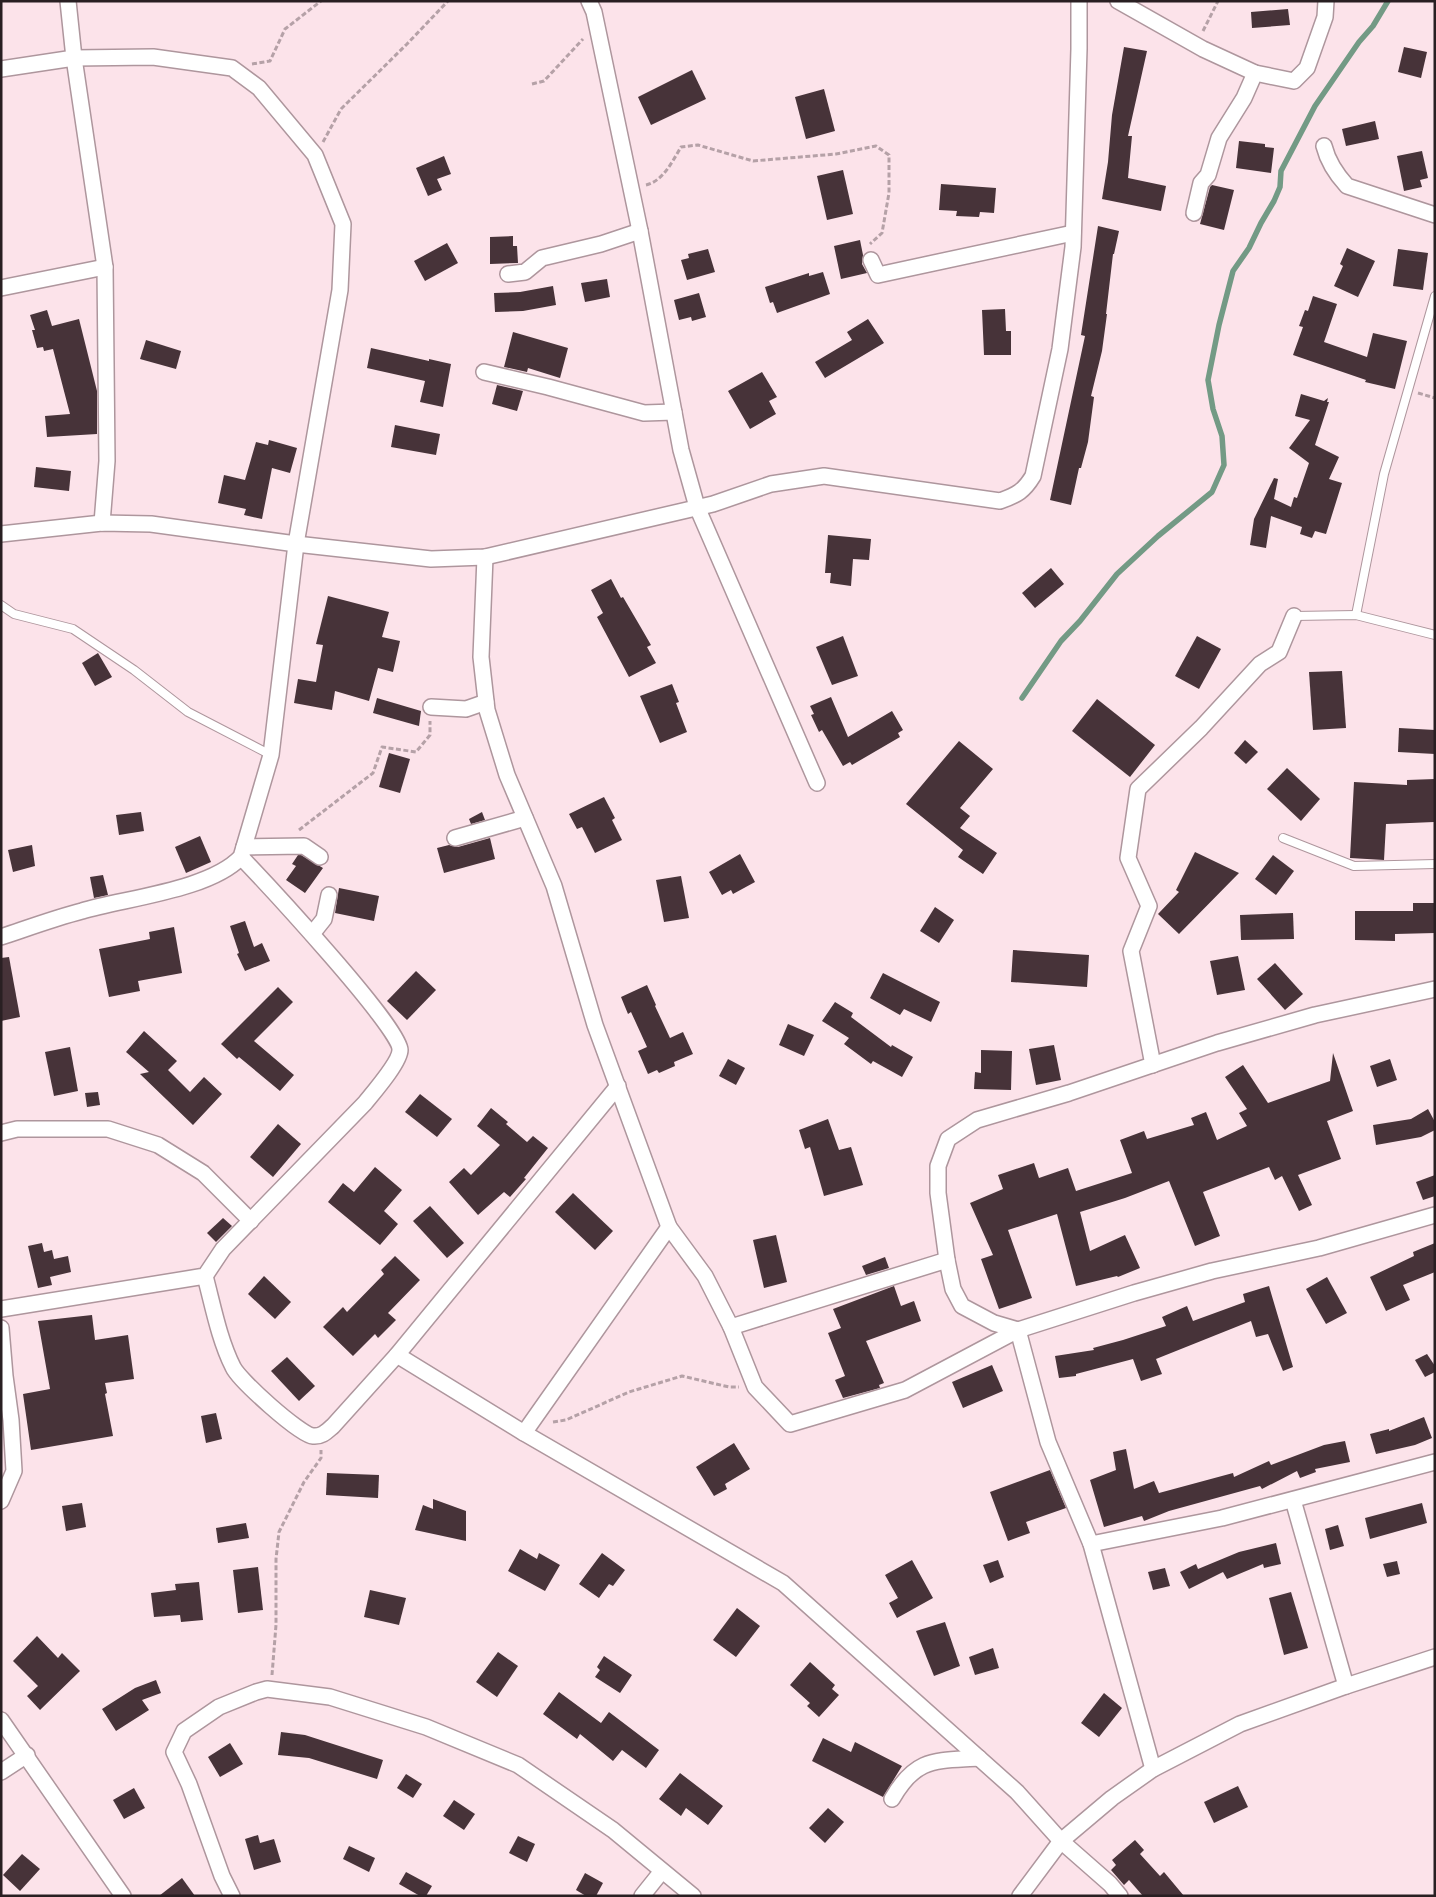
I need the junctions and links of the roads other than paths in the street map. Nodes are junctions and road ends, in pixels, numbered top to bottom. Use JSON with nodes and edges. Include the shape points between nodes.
{"nodes":[{"id":1,"x":68,"y":1,"type":"edge"},
{"id":2,"x":590,"y":1,"type":"edge"},
{"id":3,"x":1078,"y":1,"type":"edge"},
{"id":4,"x":1118,"y":1,"type":"edge"},
{"id":5,"x":1326,"y":1,"type":"edge"},
{"id":6,"x":74,"y":58,"type":"junction"},
{"id":7,"x":1,"y":69,"type":"edge"},
{"id":8,"x":1255,"y":73,"type":"junction"},
{"id":9,"x":1324,"y":146,"type":"dead end"},
{"id":10,"x":1194,"y":213,"type":"dead end"},
{"id":11,"x":1435,"y":215,"type":"edge"},
{"id":12,"x":640,"y":231,"type":"junction"},
{"id":13,"x":1073,"y":233,"type":"junction"},
{"id":14,"x":870,"y":260,"type":"road end"},
{"id":15,"x":105,"y":267,"type":"junction"},
{"id":16,"x":508,"y":274,"type":"dead end"},
{"id":17,"x":1,"y":288,"type":"edge"},
{"id":18,"x":1435,"y":296,"type":"edge"},
{"id":19,"x":484,"y":372,"type":"dead end"},
{"id":20,"x":674,"y":412,"type":"junction"},
{"id":21,"x":697,"y":507,"type":"junction"},
{"id":22,"x":102,"y":523,"type":"junction"},
{"id":23,"x":1,"y":530,"type":"edge"},
{"id":24,"x":1,"y":535,"type":"edge"},
{"id":25,"x":296,"y":544,"type":"junction"},
{"id":26,"x":485,"y":557,"type":"junction"},
{"id":27,"x":1,"y":605,"type":"edge"},
{"id":28,"x":1356,"y":614,"type":"junction"},
{"id":29,"x":1294,"y":616,"type":"joint"},
{"id":30,"x":1435,"y":635,"type":"edge"},
{"id":31,"x":486,"y":702,"type":"junction"},
{"id":32,"x":431,"y":707,"type":"road end"},
{"id":33,"x":271,"y":755,"type":"junction"},
{"id":34,"x":817,"y":783,"type":"dead end"},
{"id":35,"x":525,"y":818,"type":"junction"},
{"id":36,"x":455,"y":838,"type":"dead end"},
{"id":37,"x":1283,"y":838,"type":"dead end"},
{"id":38,"x":242,"y":852,"type":"junction"},
{"id":39,"x":320,"y":857,"type":"dead end"},
{"id":40,"x":1435,"y":864,"type":"edge"},
{"id":41,"x":329,"y":895,"type":"dead end"},
{"id":42,"x":312,"y":934,"type":"junction"},
{"id":43,"x":1,"y":937,"type":"edge"},
{"id":44,"x":1435,"y":989,"type":"edge"},
{"id":45,"x":1153,"y":1065,"type":"junction"},
{"id":46,"x":618,"y":1086,"type":"junction"},
{"id":47,"x":1,"y":1133,"type":"edge"},
{"id":48,"x":1434,"y":1217,"type":"edge"},
{"id":49,"x":251,"y":1221,"type":"junction"},
{"id":50,"x":668,"y":1227,"type":"junction"},
{"id":51,"x":947,"y":1260,"type":"junction"},
{"id":52,"x":205,"y":1276,"type":"junction"},
{"id":53,"x":1,"y":1309,"type":"edge"},
{"id":54,"x":731,"y":1326,"type":"junction"},
{"id":55,"x":1,"y":1328,"type":"edge"},
{"id":56,"x":1018,"y":1330,"type":"junction"},
{"id":57,"x":397,"y":1355,"type":"junction"},
{"id":58,"x":4,"y":1385,"type":"edge"},
{"id":59,"x":527,"y":1429,"type":"junction"},
{"id":60,"x":1435,"y":1462,"type":"edge"},
{"id":61,"x":1293,"y":1500,"type":"junction"},
{"id":62,"x":1,"y":1501,"type":"edge"},
{"id":63,"x":1091,"y":1544,"type":"junction"},
{"id":64,"x":1435,"y":1657,"type":"edge"},
{"id":65,"x":1346,"y":1686,"type":"junction"},
{"id":66,"x":1,"y":1720,"type":"edge"},
{"id":67,"x":26,"y":1754,"type":"junction"},
{"id":68,"x":979,"y":1758,"type":"junction"},
{"id":69,"x":1153,"y":1769,"type":"junction"},
{"id":70,"x":1,"y":1772,"type":"edge"},
{"id":71,"x":892,"y":1799,"type":"dead end"},
{"id":72,"x":1061,"y":1841,"type":"junction"},
{"id":73,"x":662,"y":1871,"type":"junction"},
{"id":74,"x":123,"y":1896,"type":"edge"},
{"id":75,"x":232,"y":1896,"type":"edge"},
{"id":76,"x":642,"y":1896,"type":"edge"},
{"id":77,"x":693,"y":1896,"type":"edge"},
{"id":78,"x":1020,"y":1896,"type":"edge"},
{"id":79,"x":1120,"y":1896,"type":"edge"}],
"edges":[{"from":1,"to":6,"type":"street"},
{"from":2,"to":12,"type":"street"},
{"from":3,"to":13,"type":"street"},
{"from":4,"to":8,"type":"street"},
{"from":5,"to":8,"type":"street","via":[[1325,17],[1307,68],[1294,81]]},
{"from":6,"to":7,"type":"street"},
{"from":6,"to":15,"type":"street"},
{"from":6,"to":25,"type":"street","via":[[154,56],[232,68],[259,88],[315,155],[343,224],[340,290]]},
{"from":8,"to":10,"type":"street","via":[[1219,138],[1208,174],[1201,183]]},
{"from":9,"to":11,"type":"street","via":[[1337,175],[1347,186]]},
{"from":12,"to":16,"type":"street","via":[[542,258],[525,272]]},
{"from":12,"to":20,"type":"street"},
{"from":13,"to":14,"type":"street","via":[[878,275]]},
{"from":13,"to":21,"type":"street","via":[[1060,349],[1033,476],[1016,495],[1000,501],[824,476],[771,484]]},
{"from":15,"to":17,"type":"street"},
{"from":15,"to":22,"type":"street","via":[[107,460]]},
{"from":18,"to":28,"type":"lane","via":[[1384,474]]},
{"from":19,"to":20,"type":"street","via":[[644,413]]},
{"from":20,"to":21,"type":"street"},
{"from":21,"to":26,"type":"street"},
{"from":21,"to":34,"type":"street"},
{"from":22,"to":24,"type":"street"},
{"from":22,"to":25,"type":"street","via":[[151,524]]},
{"from":23,"to":24,"type":"lane"},
{"from":25,"to":26,"type":"street","via":[[431,559]]},
{"from":25,"to":33,"type":"street"},
{"from":26,"to":31,"type":"street","via":[[481,656]]},
{"from":27,"to":33,"type":"lane","via":[[14,614],[73,629],[188,712]]},
{"from":28,"to":29,"type":"lane"},
{"from":28,"to":30,"type":"lane"},
{"from":29,"to":45,"type":"street","via":[[1279,652],[1260,664],[1138,789],[1128,858],[1149,906],[1131,952]]},
{"from":31,"to":32,"type":"street","via":[[466,709]]},
{"from":31,"to":35,"type":"street","via":[[507,775]]},
{"from":33,"to":38,"type":"street"},
{"from":35,"to":36,"type":"street"},
{"from":35,"to":46,"type":"street","via":[[554,886],[595,1025]]},
{"from":37,"to":40,"type":"lane","via":[[1354,866]]},
{"from":38,"to":39,"type":"street","via":[[304,846]]},
{"from":38,"to":42,"type":"street"},
{"from":38,"to":43,"type":"street","via":[[233,865],[222,872],[170,891],[83,911]]},
{"from":41,"to":42,"type":"street","via":[[324,919]]},
{"from":42,"to":49,"type":"street","via":[[397,1040],[400,1053],[365,1103]]},
{"from":44,"to":45,"type":"street","via":[[1315,1015]]},
{"from":45,"to":51,"type":"street","via":[[977,1120],[948,1140],[938,1166],[938,1193]]},
{"from":46,"to":50,"type":"street"},
{"from":46,"to":57,"type":"street"},
{"from":47,"to":49,"type":"street","via":[[17,1129],[108,1129],[158,1145],[203,1173]]},
{"from":48,"to":56,"type":"street","via":[[1320,1248],[1212,1271]]},
{"from":49,"to":52,"type":"street","via":[[223,1250]]},
{"from":50,"to":54,"type":"street","via":[[705,1276]]},
{"from":50,"to":59,"type":"street"},
{"from":51,"to":54,"type":"street"},
{"from":51,"to":56,"type":"street","via":[[953,1289],[962,1306],[994,1323]]},
{"from":52,"to":53,"type":"street"},
{"from":52,"to":57,"type":"street","via":[[233,1369],[244,1382],[312,1436],[322,1435],[333,1426]]},
{"from":54,"to":56,"type":"street","via":[[755,1386],[790,1424],[905,1390]]},
{"from":55,"to":58,"type":"street"},
{"from":56,"to":63,"type":"street","via":[[1048,1442]]},
{"from":57,"to":59,"type":"street"},
{"from":58,"to":62,"type":"street","via":[[12,1420],[14,1471]]},
{"from":59,"to":68,"type":"street","via":[[783,1582]]},
{"from":60,"to":61,"type":"street"},
{"from":61,"to":63,"type":"street"},
{"from":61,"to":65,"type":"street"},
{"from":63,"to":69,"type":"street"},
{"from":64,"to":65,"type":"street"},
{"from":65,"to":69,"type":"street","via":[[1240,1724]]},
{"from":66,"to":67,"type":"street"},
{"from":67,"to":70,"type":"street"},
{"from":67,"to":74,"type":"street"},
{"from":68,"to":71,"type":"street","via":[[922,1765],[898,1787]]},
{"from":68,"to":72,"type":"street"},
{"from":69,"to":72,"type":"street"},
{"from":72,"to":78,"type":"street"},
{"from":72,"to":79,"type":"street"},
{"from":73,"to":75,"type":"street","via":[[613,1830],[518,1766],[426,1727],[365,1708],[330,1698],[267,1689],[219,1707],[184,1731],[174,1752]]},
{"from":73,"to":76,"type":"street"},
{"from":73,"to":77,"type":"street"}]}
